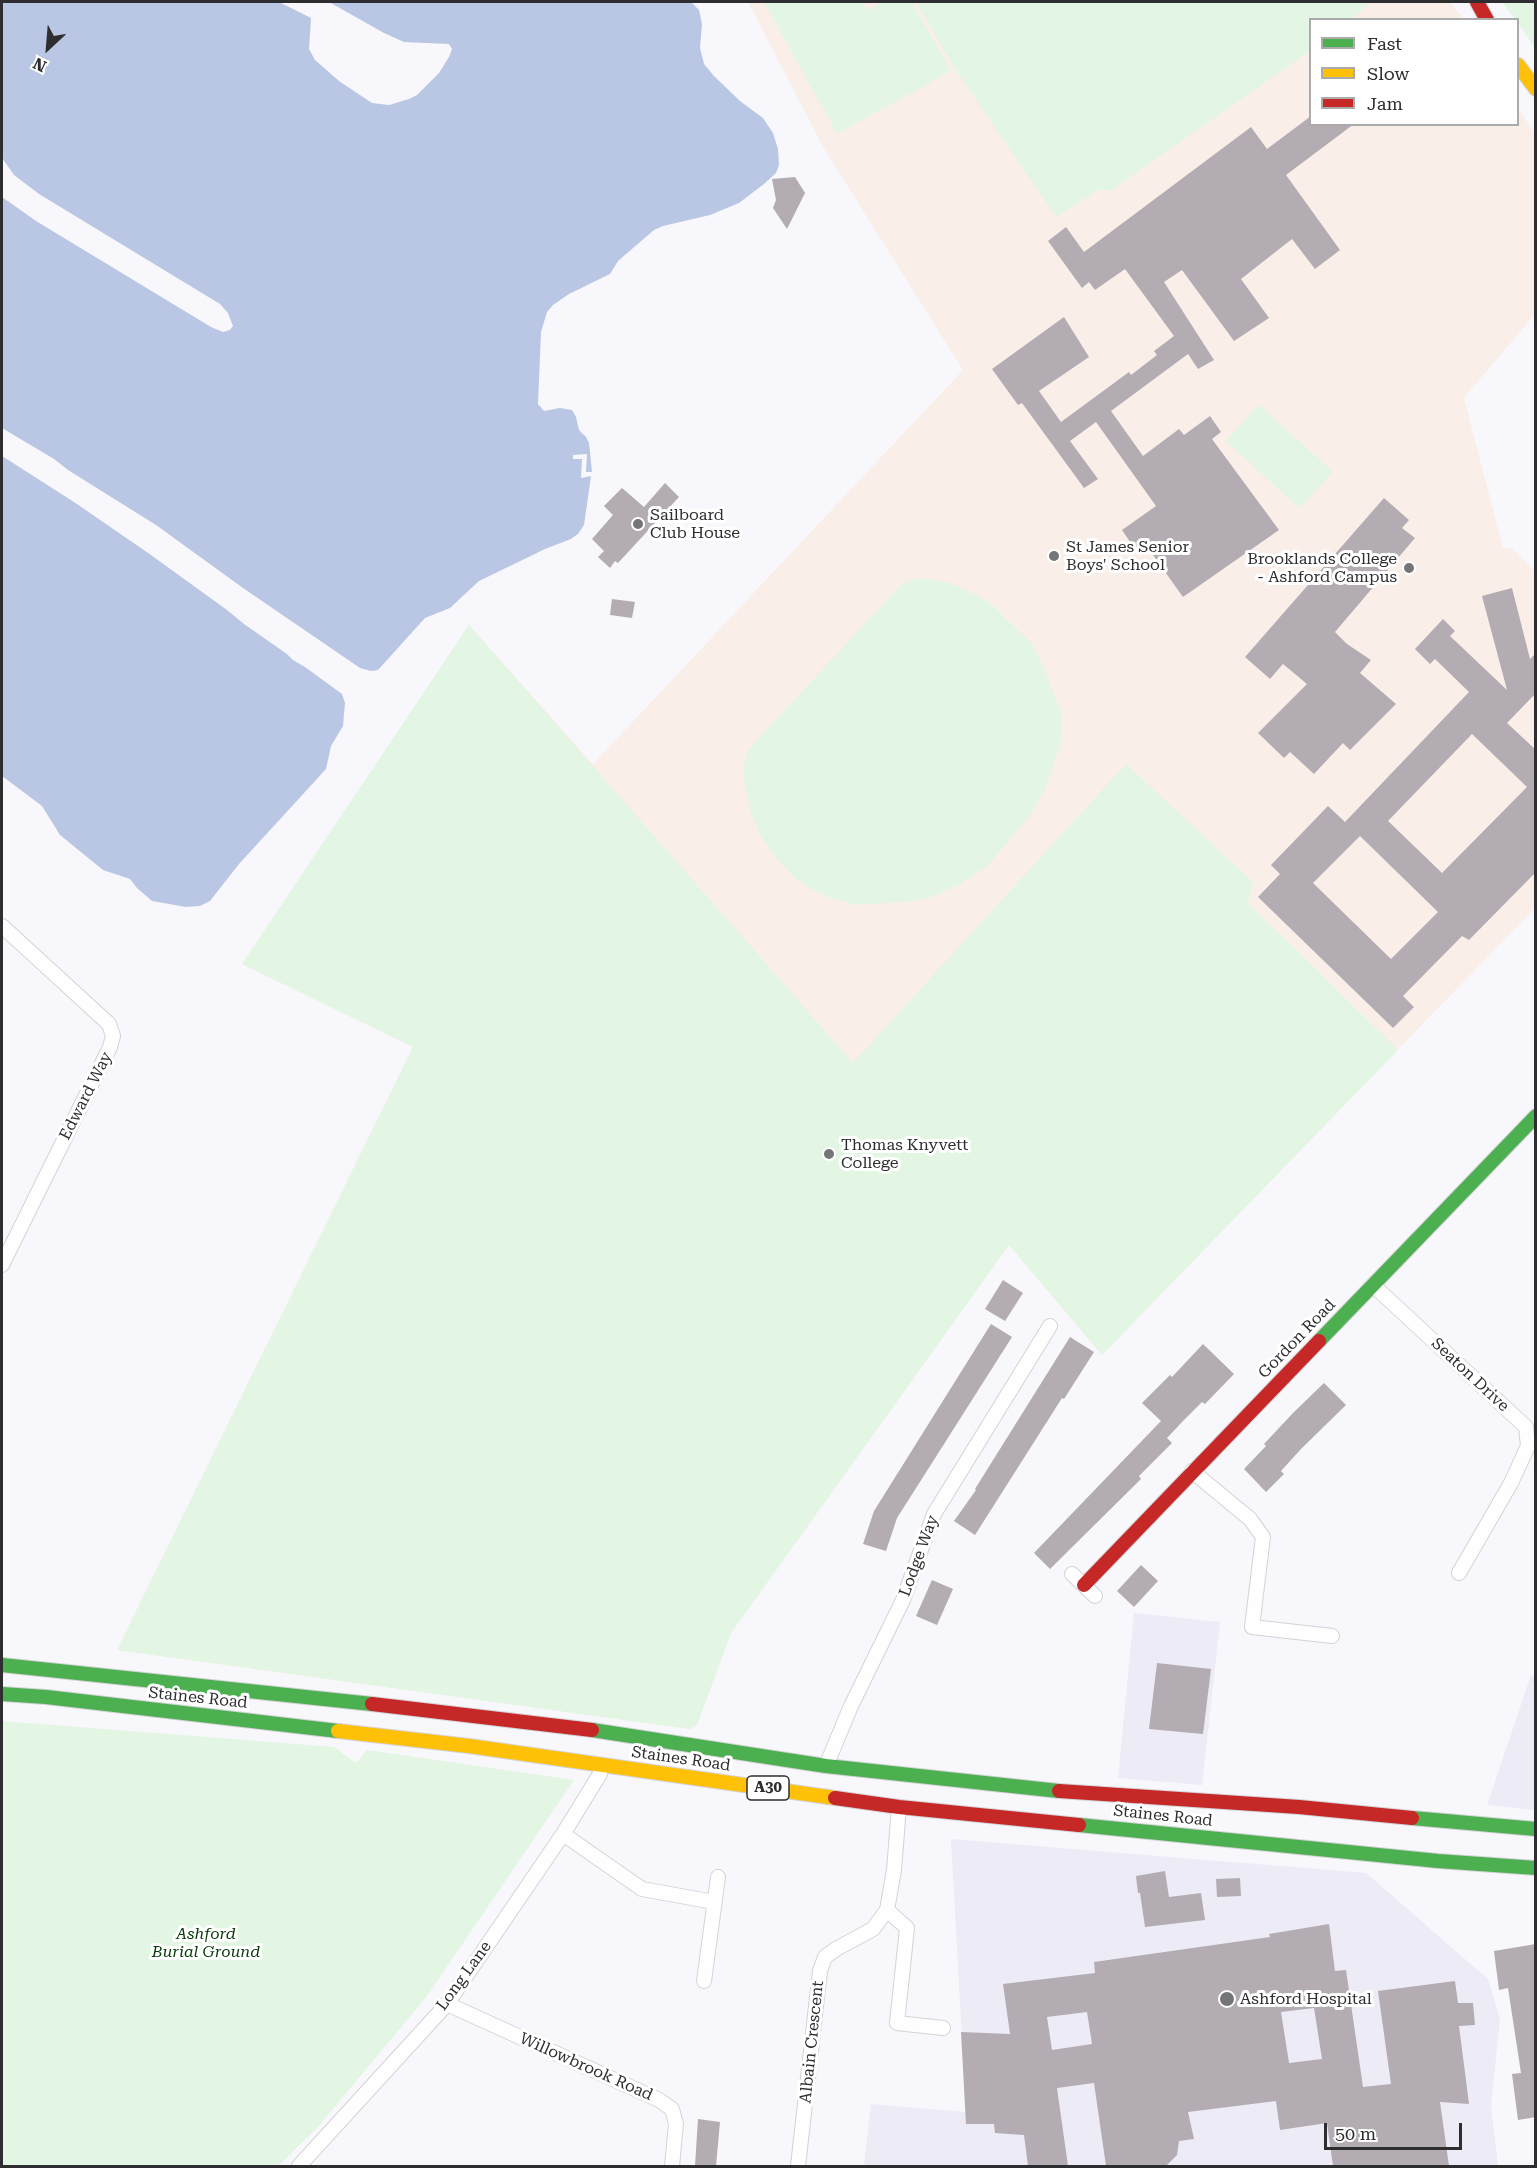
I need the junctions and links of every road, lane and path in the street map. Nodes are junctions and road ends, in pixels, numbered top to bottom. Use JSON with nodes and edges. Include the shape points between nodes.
{"nodes":[{"id":1,"x":1477,"y":2,"type":"edge"},
{"id":2,"x":1486,"y":18,"type":"edge"},
{"id":3,"x":1519,"y":66,"type":"edge"},
{"id":4,"x":1536,"y":90,"type":"edge"},
{"id":5,"x":2,"y":926,"type":"edge"},
{"id":6,"x":1536,"y":1116,"type":"edge"},
{"id":7,"x":2,"y":1265,"type":"edge"},
{"id":8,"x":1373,"y":1285,"type":"junction"},
{"id":9,"x":1050,"y":1326,"type":"dead end"},
{"id":10,"x":1192,"y":1471,"type":"junction"},
{"id":11,"x":1459,"y":1573,"type":"dead end"},
{"id":12,"x":1072,"y":1574,"type":"dead end"},
{"id":13,"x":1084,"y":1585,"type":"junction"},
{"id":14,"x":1095,"y":1596,"type":"dead end"},
{"id":15,"x":1332,"y":1636,"type":"dead end"},
{"id":16,"x":2,"y":1665,"type":"edge"},
{"id":17,"x":2,"y":1694,"type":"edge"},
{"id":18,"x":602,"y":1765,"type":"junction"},
{"id":19,"x":826,"y":1766,"type":"junction"},
{"id":20,"x":899,"y":1807,"type":"junction"},
{"id":21,"x":1536,"y":1829,"type":"edge"},
{"id":22,"x":563,"y":1834,"type":"junction"},
{"id":23,"x":1536,"y":1868,"type":"edge"},
{"id":24,"x":718,"y":1877,"type":"dead end"},
{"id":25,"x":714,"y":1902,"type":"junction"},
{"id":26,"x":887,"y":1910,"type":"junction"},
{"id":27,"x":704,"y":1980,"type":"dead end"},
{"id":28,"x":447,"y":2004,"type":"junction"},
{"id":29,"x":943,"y":2028,"type":"dead end"},
{"id":30,"x":299,"y":2166,"type":"edge"},
{"id":31,"x":672,"y":2166,"type":"edge"},
{"id":32,"x":798,"y":2166,"type":"edge"}],
"edges":[{"from":1,"to":2,"type":"main road"},
{"from":3,"to":4,"type":"main road"},
{"from":5,"to":7,"type":"street","name":"Edward Way","via":[[109,1024],[113,1036]]},
{"from":6,"to":8,"type":"main road","name":"Gordon Road"},
{"from":8,"to":10,"type":"main road","name":"Gordon Road"},
{"from":8,"to":11,"type":"street","name":"Seaton Drive","via":[[1526,1427],[1528,1446]]},
{"from":9,"to":19,"type":"street","name":"Lodge Way","via":[[934,1514],[903,1600]]},
{"from":10,"to":13,"type":"main road","name":"Gordon Road"},
{"from":10,"to":15,"type":"street","via":[[1250,1519],[1263,1537],[1252,1627]]},
{"from":12,"to":13,"type":"street"},
{"from":13,"to":14,"type":"street"},
{"from":16,"to":19,"type":"main road","name":"Staines Road","number":"A30","via":[[469,1714]]},
{"from":17,"to":18,"type":"main road","name":"Staines Road","number":"A30","via":[[329,1729]]},
{"from":18,"to":20,"type":"main road","name":"Staines Road","number":"A30"},
{"from":18,"to":22,"type":"street","name":"Long Lane"},
{"from":19,"to":21,"type":"main road","name":"Staines Road","number":"A30","via":[[1076,1792]]},
{"from":20,"to":23,"type":"main road","name":"Staines Road","number":"A30"},
{"from":20,"to":26,"type":"street"},
{"from":22,"to":25,"type":"street","via":[[642,1889]]},
{"from":22,"to":28,"type":"street","name":"Long Lane"},
{"from":24,"to":25,"type":"street"},
{"from":25,"to":27,"type":"street"},
{"from":26,"to":29,"type":"street","via":[[906,1928],[897,2023]]},
{"from":26,"to":32,"type":"street","name":"Albain Crescent","via":[[873,1929],[825,1957],[820,1971]]},
{"from":28,"to":30,"type":"street","name":"Long Lane"},
{"from":28,"to":31,"type":"street","name":"Willowbrook Road","via":[[672,2109],[676,2124]]}]}
